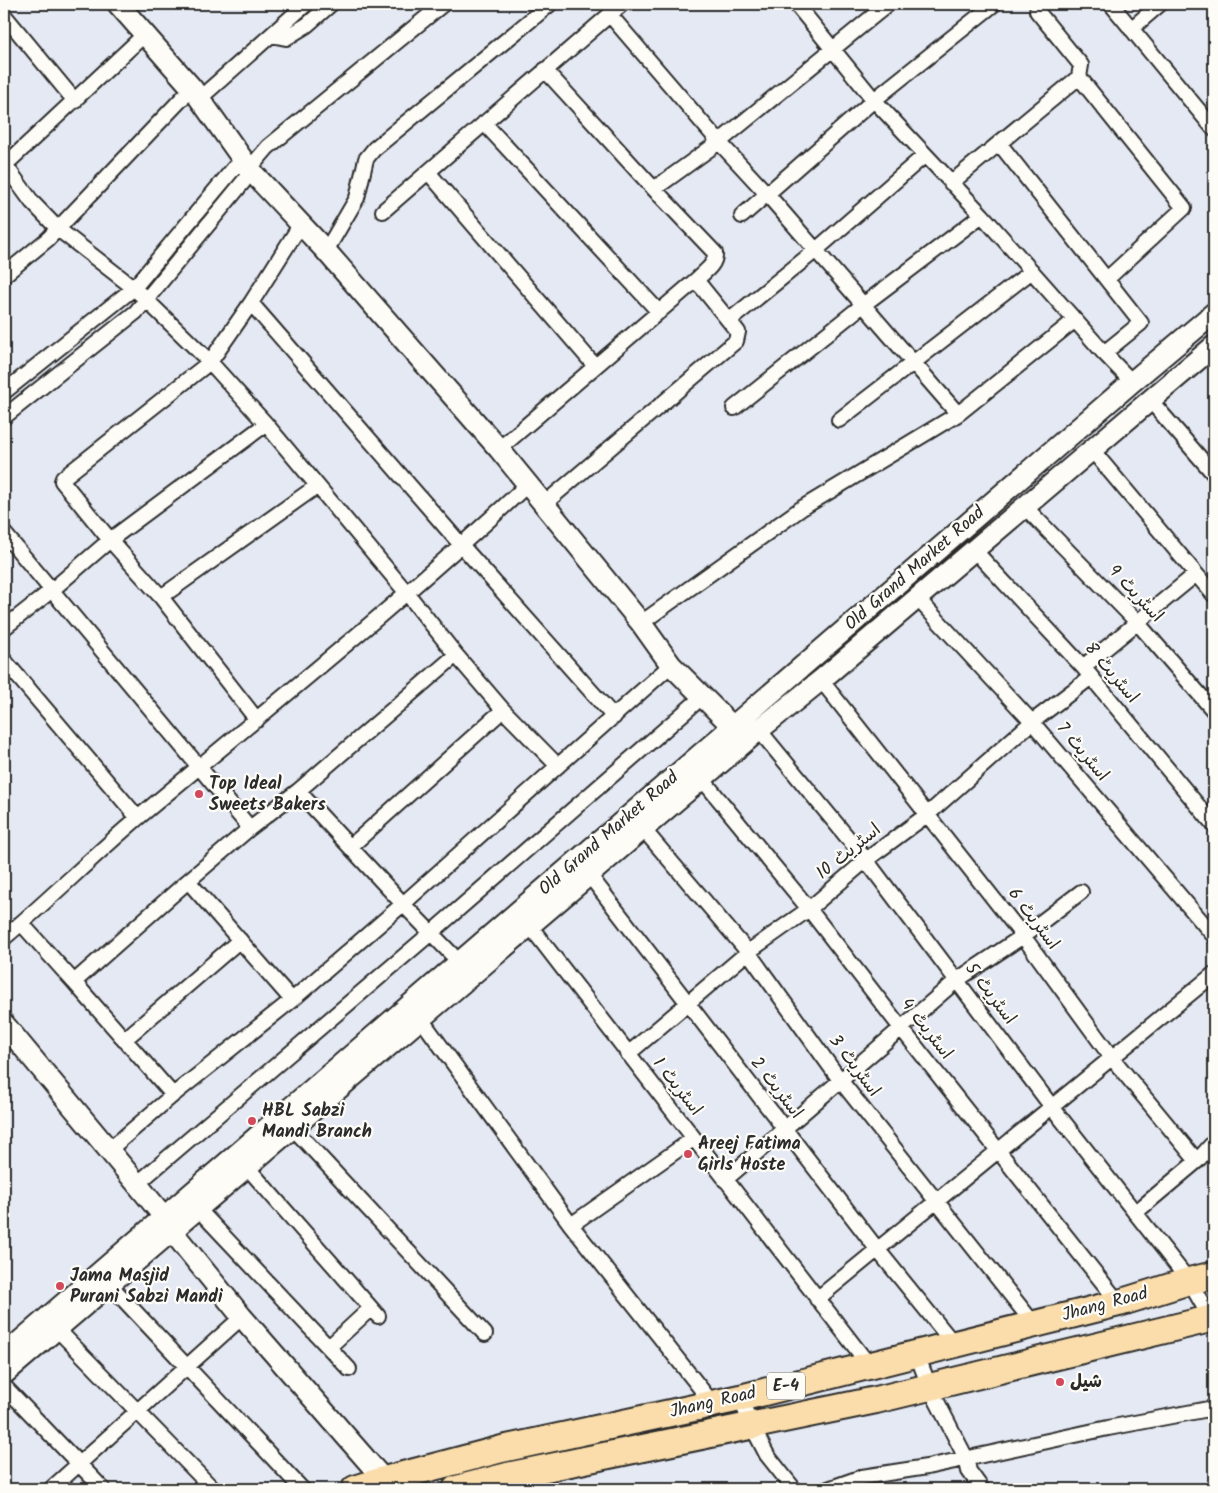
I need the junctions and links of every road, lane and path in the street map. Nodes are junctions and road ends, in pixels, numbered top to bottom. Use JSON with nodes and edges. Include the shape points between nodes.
{"nodes":[{"id":1,"x":118,"y":4,"type":"edge"},
{"id":2,"x":306,"y":4,"type":"edge"},
{"id":3,"x":331,"y":4,"type":"edge"},
{"id":4,"x":443,"y":4,"type":"edge"},
{"id":5,"x":550,"y":4,"type":"edge"},
{"id":6,"x":622,"y":4,"type":"edge"},
{"id":7,"x":796,"y":4,"type":"edge"},
{"id":8,"x":888,"y":4,"type":"edge"},
{"id":9,"x":994,"y":4,"type":"edge"},
{"id":10,"x":1110,"y":4,"type":"edge"},
{"id":11,"x":1160,"y":4,"type":"edge"},
{"id":12,"x":1036,"y":11,"type":"dead end"},
{"id":13,"x":610,"y":15,"type":"junction"},
{"id":14,"x":4,"y":16,"type":"edge"},
{"id":15,"x":1131,"y":29,"type":"junction"},
{"id":16,"x":271,"y":34,"type":"junction"},
{"id":17,"x":144,"y":35,"type":"junction"},
{"id":18,"x":832,"y":50,"type":"junction"},
{"id":19,"x":545,"y":70,"type":"junction"},
{"id":20,"x":1079,"y":77,"type":"junction"},
{"id":21,"x":195,"y":93,"type":"junction"},
{"id":22,"x":874,"y":100,"type":"junction"},
{"id":23,"x":75,"y":101,"type":"junction"},
{"id":24,"x":484,"y":122,"type":"junction"},
{"id":25,"x":1214,"y":129,"type":"edge"},
{"id":26,"x":719,"y":142,"type":"junction"},
{"id":27,"x":999,"y":143,"type":"junction"},
{"id":28,"x":925,"y":156,"type":"junction"},
{"id":29,"x":4,"y":165,"type":"edge"},
{"id":30,"x":251,"y":165,"type":"junction"},
{"id":31,"x":428,"y":172,"type":"junction"},
{"id":32,"x":951,"y":182,"type":"junction"},
{"id":33,"x":654,"y":189,"type":"junction"},
{"id":34,"x":767,"y":194,"type":"junction"},
{"id":35,"x":383,"y":211,"type":"dead end"},
{"id":36,"x":982,"y":215,"type":"junction"},
{"id":37,"x":742,"y":216,"type":"dead end"},
{"id":38,"x":301,"y":224,"type":"junction"},
{"id":39,"x":58,"y":229,"type":"junction"},
{"id":40,"x":816,"y":250,"type":"junction"},
{"id":41,"x":326,"y":251,"type":"junction"},
{"id":42,"x":1032,"y":271,"type":"junction"},
{"id":43,"x":4,"y":275,"type":"edge"},
{"id":44,"x":1107,"y":279,"type":"junction"},
{"id":45,"x":696,"y":280,"type":"junction"},
{"id":46,"x":134,"y":288,"type":"junction"},
{"id":47,"x":146,"y":299,"type":"junction"},
{"id":48,"x":251,"y":303,"type":"junction"},
{"id":49,"x":863,"y":305,"type":"junction"},
{"id":50,"x":659,"y":312,"type":"junction"},
{"id":51,"x":1214,"y":313,"type":"edge"},
{"id":52,"x":730,"y":320,"type":"junction"},
{"id":53,"x":1076,"y":320,"type":"junction"},
{"id":54,"x":1214,"y":346,"type":"edge"},
{"id":55,"x":1104,"y":353,"type":"junction"},
{"id":56,"x":210,"y":362,"type":"junction"},
{"id":57,"x":914,"y":363,"type":"junction"},
{"id":58,"x":595,"y":366,"type":"junction"},
{"id":59,"x":1132,"y":382,"type":"junction"},
{"id":60,"x":4,"y":392,"type":"edge"},
{"id":61,"x":1150,"y":400,"type":"junction"},
{"id":62,"x":734,"y":408,"type":"dead end"},
{"id":63,"x":958,"y":414,"type":"junction"},
{"id":64,"x":4,"y":417,"type":"edge"},
{"id":65,"x":839,"y":420,"type":"dead end"},
{"id":66,"x":266,"y":424,"type":"junction"},
{"id":67,"x":499,"y":449,"type":"junction"},
{"id":68,"x":1092,"y":450,"type":"junction"},
{"id":69,"x":1214,"y":474,"type":"edge"},
{"id":70,"x":527,"y":485,"type":"junction"},
{"id":71,"x":317,"y":486,"type":"junction"},
{"id":72,"x":544,"y":504,"type":"junction"},
{"id":73,"x":1025,"y":507,"type":"junction"},
{"id":74,"x":4,"y":533,"type":"edge"},
{"id":75,"x":110,"y":540,"type":"junction"},
{"id":76,"x":462,"y":546,"type":"junction"},
{"id":77,"x":974,"y":550,"type":"junction"},
{"id":78,"x":1196,"y":574,"type":"junction"},
{"id":79,"x":52,"y":590,"type":"junction"},
{"id":80,"x":406,"y":592,"type":"junction"},
{"id":81,"x":1214,"y":595,"type":"edge"},
{"id":82,"x":161,"y":597,"type":"junction"},
{"id":83,"x":917,"y":598,"type":"junction"},
{"id":84,"x":1136,"y":622,"type":"junction"},
{"id":85,"x":642,"y":623,"type":"junction"},
{"id":86,"x":4,"y":628,"type":"edge"},
{"id":87,"x":456,"y":655,"type":"junction"},
{"id":88,"x":4,"y":660,"type":"edge"},
{"id":89,"x":671,"y":664,"type":"junction"},
{"id":90,"x":1087,"y":672,"type":"junction"},
{"id":91,"x":821,"y":680,"type":"junction"},
{"id":92,"x":702,"y":697,"type":"junction"},
{"id":93,"x":503,"y":710,"type":"junction"},
{"id":94,"x":1214,"y":711,"type":"edge"},
{"id":95,"x":614,"y":717,"type":"junction"},
{"id":96,"x":257,"y":720,"type":"junction"},
{"id":97,"x":1032,"y":722,"type":"junction"},
{"id":98,"x":733,"y":726,"type":"junction"},
{"id":99,"x":753,"y":736,"type":"junction"},
{"id":100,"x":558,"y":766,"type":"junction"},
{"id":101,"x":200,"y":767,"type":"junction"},
{"id":102,"x":703,"y":780,"type":"junction"},
{"id":103,"x":298,"y":791,"type":"junction"},
{"id":104,"x":928,"y":814,"type":"junction"},
{"id":105,"x":138,"y":818,"type":"junction"},
{"id":106,"x":1214,"y":825,"type":"edge"},
{"id":107,"x":250,"y":828,"type":"junction"},
{"id":108,"x":644,"y":830,"type":"junction"},
{"id":109,"x":350,"y":847,"type":"junction"},
{"id":110,"x":866,"y":860,"type":"junction"},
{"id":111,"x":590,"y":876,"type":"junction"},
{"id":112,"x":188,"y":881,"type":"junction"},
{"id":113,"x":1081,"y":892,"type":"dead end"},
{"id":114,"x":403,"y":904,"type":"junction"},
{"id":115,"x":809,"y":909,"type":"junction"},
{"id":116,"x":21,"y":923,"type":"junction"},
{"id":117,"x":530,"y":926,"type":"junction"},
{"id":118,"x":431,"y":933,"type":"junction"},
{"id":119,"x":1023,"y":936,"type":"junction"},
{"id":120,"x":1214,"y":936,"type":"edge"},
{"id":121,"x":4,"y":938,"type":"edge"},
{"id":122,"x":240,"y":940,"type":"junction"},
{"id":123,"x":748,"y":952,"type":"junction"},
{"id":124,"x":466,"y":969,"type":"junction"},
{"id":125,"x":1214,"y":974,"type":"edge"},
{"id":126,"x":957,"y":980,"type":"junction"},
{"id":127,"x":74,"y":982,"type":"junction"},
{"id":128,"x":292,"y":1000,"type":"junction"},
{"id":129,"x":687,"y":1003,"type":"junction"},
{"id":130,"x":421,"y":1019,"type":"junction"},
{"id":131,"x":4,"y":1024,"type":"edge"},
{"id":132,"x":901,"y":1028,"type":"junction"},
{"id":133,"x":124,"y":1040,"type":"junction"},
{"id":134,"x":628,"y":1054,"type":"junction"},
{"id":135,"x":1112,"y":1058,"type":"junction"},
{"id":136,"x":840,"y":1080,"type":"junction"},
{"id":137,"x":173,"y":1095,"type":"junction"},
{"id":138,"x":1052,"y":1107,"type":"junction"},
{"id":139,"x":293,"y":1128,"type":"junction"},
{"id":140,"x":784,"y":1128,"type":"junction"},
{"id":141,"x":693,"y":1139,"type":"junction"},
{"id":142,"x":1214,"y":1142,"type":"edge"},
{"id":143,"x":109,"y":1150,"type":"junction"},
{"id":144,"x":998,"y":1151,"type":"junction"},
{"id":145,"x":1196,"y":1161,"type":"junction"},
{"id":146,"x":247,"y":1167,"type":"junction"},
{"id":147,"x":725,"y":1180,"type":"junction"},
{"id":148,"x":137,"y":1184,"type":"junction"},
{"id":149,"x":936,"y":1202,"type":"junction"},
{"id":150,"x":198,"y":1209,"type":"junction"},
{"id":151,"x":1135,"y":1213,"type":"junction"},
{"id":152,"x":168,"y":1224,"type":"junction"},
{"id":153,"x":571,"y":1224,"type":"junction"},
{"id":154,"x":878,"y":1249,"type":"junction"},
{"id":155,"x":1214,"y":1276,"type":"edge"},
{"id":156,"x":1189,"y":1281,"type":"junction"},
{"id":157,"x":109,"y":1284,"type":"junction"},
{"id":158,"x":817,"y":1299,"type":"junction"},
{"id":159,"x":1119,"y":1303,"type":"junction"},
{"id":160,"x":242,"y":1317,"type":"junction"},
{"id":161,"x":1213,"y":1321,"type":"edge"},
{"id":162,"x":1034,"y":1324,"type":"junction"},
{"id":163,"x":57,"y":1328,"type":"junction"},
{"id":164,"x":485,"y":1334,"type":"dead end"},
{"id":165,"x":954,"y":1344,"type":"junction"},
{"id":166,"x":329,"y":1347,"type":"junction"},
{"id":167,"x":916,"y":1352,"type":"junction"},
{"id":168,"x":4,"y":1356,"type":"edge"},
{"id":169,"x":869,"y":1365,"type":"junction"},
{"id":170,"x":187,"y":1367,"type":"junction"},
{"id":171,"x":349,"y":1369,"type":"dead end"},
{"id":172,"x":4,"y":1374,"type":"edge"},
{"id":173,"x":4,"y":1386,"type":"edge"},
{"id":174,"x":929,"y":1386,"type":"junction"},
{"id":175,"x":740,"y":1398,"type":"junction"},
{"id":176,"x":713,"y":1404,"type":"junction"},
{"id":177,"x":1214,"y":1408,"type":"edge"},
{"id":178,"x":137,"y":1411,"type":"junction"},
{"id":179,"x":751,"y":1424,"type":"junction"},
{"id":180,"x":966,"y":1458,"type":"junction"},
{"id":181,"x":79,"y":1464,"type":"junction"},
{"id":182,"x":384,"y":1480,"type":"junction"},
{"id":183,"x":50,"y":1489,"type":"edge"},
{"id":184,"x":104,"y":1489,"type":"edge"},
{"id":185,"x":213,"y":1489,"type":"edge"},
{"id":186,"x":302,"y":1489,"type":"edge"},
{"id":187,"x":355,"y":1489,"type":"edge"},
{"id":188,"x":456,"y":1489,"type":"edge"},
{"id":189,"x":794,"y":1489,"type":"edge"},
{"id":190,"x":828,"y":1489,"type":"edge"},
{"id":191,"x":982,"y":1489,"type":"edge"}],
"edges":[{"from":1,"to":17,"type":"street"},
{"from":2,"to":16,"type":"street"},
{"from":3,"to":16,"type":"street","via":[[286,38]]},
{"from":4,"to":30,"type":"street","via":[[268,147]]},
{"from":5,"to":41,"type":"street","via":[[374,149],[366,159],[357,198]]},
{"from":6,"to":13,"type":"street"},
{"from":7,"to":18,"type":"street"},
{"from":8,"to":18,"type":"street"},
{"from":9,"to":22,"type":"street"},
{"from":10,"to":15,"type":"street"},
{"from":11,"to":15,"type":"street"},
{"from":12,"to":20,"type":"street","via":[[1081,66]]},
{"from":13,"to":19,"type":"street"},
{"from":13,"to":26,"type":"street"},
{"from":14,"to":23,"type":"street"},
{"from":15,"to":25,"type":"street"},
{"from":16,"to":21,"type":"street"},
{"from":17,"to":21,"type":"street"},
{"from":17,"to":23,"type":"street"},
{"from":18,"to":22,"type":"street"},
{"from":18,"to":26,"type":"street"},
{"from":19,"to":24,"type":"street"},
{"from":19,"to":33,"type":"street"},
{"from":20,"to":27,"type":"street"},
{"from":20,"to":44,"type":"street","via":[[1184,208]]},
{"from":21,"to":30,"type":"street"},
{"from":21,"to":39,"type":"street"},
{"from":22,"to":28,"type":"street"},
{"from":22,"to":34,"type":"street"},
{"from":23,"to":29,"type":"street"},
{"from":24,"to":31,"type":"street"},
{"from":24,"to":50,"type":"street"},
{"from":26,"to":33,"type":"street"},
{"from":26,"to":34,"type":"street"},
{"from":27,"to":32,"type":"street"},
{"from":27,"to":44,"type":"street"},
{"from":28,"to":32,"type":"street"},
{"from":28,"to":40,"type":"street"},
{"from":29,"to":39,"type":"street"},
{"from":30,"to":38,"type":"street"},
{"from":30,"to":46,"type":"street","via":[[234,168]]},
{"from":30,"to":47,"type":"street"},
{"from":31,"to":35,"type":"street"},
{"from":31,"to":58,"type":"street"},
{"from":32,"to":36,"type":"street"},
{"from":33,"to":45,"type":"street","via":[[715,253],[714,263]]},
{"from":34,"to":37,"type":"street"},
{"from":34,"to":40,"type":"street"},
{"from":36,"to":42,"type":"street"},
{"from":36,"to":49,"type":"street"},
{"from":38,"to":41,"type":"street"},
{"from":38,"to":48,"type":"street"},
{"from":39,"to":43,"type":"street"},
{"from":39,"to":46,"type":"street"},
{"from":40,"to":49,"type":"street"},
{"from":40,"to":52,"type":"street"},
{"from":41,"to":67,"type":"street"},
{"from":42,"to":53,"type":"street"},
{"from":42,"to":57,"type":"street"},
{"from":44,"to":55,"type":"street","via":[[1141,323]]},
{"from":45,"to":50,"type":"street"},
{"from":45,"to":52,"type":"street"},
{"from":46,"to":47,"type":"street"},
{"from":46,"to":60,"type":"street"},
{"from":47,"to":56,"type":"street"},
{"from":47,"to":64,"type":"street","via":[[136,312]]},
{"from":48,"to":56,"type":"street"},
{"from":48,"to":76,"type":"street"},
{"from":49,"to":57,"type":"street"},
{"from":49,"to":62,"type":"street"},
{"from":50,"to":58,"type":"street"},
{"from":51,"to":59,"type":"street","name":"Old Grand Market Road"},
{"from":52,"to":72,"type":"street","via":[[738,332],[736,341]]},
{"from":53,"to":55,"type":"street"},
{"from":53,"to":63,"type":"street"},
{"from":54,"to":61,"type":"street","name":"Old Grand Market Road"},
{"from":55,"to":59,"type":"street"},
{"from":56,"to":66,"type":"street"},
{"from":56,"to":75,"type":"street","via":[[63,478],[63,484]]},
{"from":57,"to":63,"type":"street"},
{"from":57,"to":65,"type":"street"},
{"from":58,"to":67,"type":"street"},
{"from":59,"to":98,"type":"street","name":"Old Grand Market Road"},
{"from":61,"to":68,"type":"street","name":"Old Grand Market Road"},
{"from":61,"to":69,"type":"street"},
{"from":63,"to":85,"type":"street","via":[[802,508]]},
{"from":66,"to":71,"type":"street"},
{"from":66,"to":75,"type":"street"},
{"from":67,"to":70,"type":"street"},
{"from":68,"to":73,"type":"street","name":"Old Grand Market Road"},
{"from":68,"to":78,"type":"street"},
{"from":70,"to":72,"type":"street"},
{"from":70,"to":76,"type":"street"},
{"from":71,"to":80,"type":"street"},
{"from":71,"to":82,"type":"street"},
{"from":72,"to":85,"type":"street"},
{"from":73,"to":77,"type":"street","name":"Old Grand Market Road"},
{"from":73,"to":84,"type":"street","name":"اسٹریٹ 9"},
{"from":74,"to":79,"type":"street"},
{"from":75,"to":79,"type":"street"},
{"from":75,"to":82,"type":"street"},
{"from":76,"to":80,"type":"street"},
{"from":76,"to":95,"type":"street"},
{"from":77,"to":83,"type":"street","name":"Old Grand Market Road"},
{"from":77,"to":90,"type":"street","name":"اسٹریٹ 8"},
{"from":78,"to":81,"type":"street"},
{"from":78,"to":84,"type":"street","name":"اسٹریٹ 10"},
{"from":79,"to":86,"type":"street"},
{"from":79,"to":101,"type":"street"},
{"from":80,"to":87,"type":"street"},
{"from":80,"to":96,"type":"street"},
{"from":82,"to":96,"type":"street"},
{"from":83,"to":91,"type":"street","name":"Old Grand Market Road"},
{"from":83,"to":97,"type":"street","name":"اسٹریٹ 7"},
{"from":84,"to":90,"type":"street","name":"اسٹریٹ 10"},
{"from":84,"to":94,"type":"street","name":"اسٹریٹ 9"},
{"from":85,"to":89,"type":"street"},
{"from":87,"to":93,"type":"street"},
{"from":87,"to":103,"type":"street"},
{"from":88,"to":105,"type":"street"},
{"from":89,"to":92,"type":"street"},
{"from":89,"to":95,"type":"street"},
{"from":90,"to":97,"type":"street","name":"اسٹریٹ 10"},
{"from":90,"to":106,"type":"street","name":"اسٹریٹ 8"},
{"from":91,"to":99,"type":"street","name":"Old Grand Market Road"},
{"from":91,"to":104,"type":"street","name":"اسٹریٹ 6"},
{"from":92,"to":98,"type":"street"},
{"from":92,"to":118,"type":"street"},
{"from":93,"to":100,"type":"street"},
{"from":93,"to":109,"type":"street"},
{"from":95,"to":100,"type":"street"},
{"from":96,"to":101,"type":"street"},
{"from":97,"to":104,"type":"street","name":"اسٹریٹ 10"},
{"from":97,"to":120,"type":"street","name":"اسٹریٹ 7"},
{"from":98,"to":99,"type":"street"},
{"from":98,"to":124,"type":"street","name":"Old Grand Market Road"},
{"from":99,"to":102,"type":"street","name":"Old Grand Market Road"},
{"from":99,"to":110,"type":"street","name":"اسٹریٹ 5"},
{"from":100,"to":114,"type":"street"},
{"from":101,"to":105,"type":"street"},
{"from":101,"to":107,"type":"street"},
{"from":102,"to":108,"type":"street","name":"Old Grand Market Road"},
{"from":102,"to":115,"type":"street","name":"اسٹریٹ 4"},
{"from":103,"to":107,"type":"street"},
{"from":103,"to":109,"type":"street"},
{"from":104,"to":110,"type":"street","name":"اسٹریٹ 10"},
{"from":104,"to":119,"type":"street","name":"اسٹریٹ 6"},
{"from":105,"to":116,"type":"street"},
{"from":107,"to":112,"type":"street"},
{"from":108,"to":111,"type":"street","name":"Old Grand Market Road"},
{"from":108,"to":123,"type":"street","name":"اسٹریٹ 3"},
{"from":109,"to":114,"type":"street"},
{"from":110,"to":115,"type":"street","name":"اسٹریٹ 10"},
{"from":110,"to":126,"type":"street","name":"اسٹریٹ 5"},
{"from":111,"to":117,"type":"street","name":"Old Grand Market Road"},
{"from":111,"to":129,"type":"street","name":"اسٹریٹ 2"},
{"from":112,"to":122,"type":"street"},
{"from":112,"to":127,"type":"street"},
{"from":113,"to":119,"type":"street"},
{"from":114,"to":118,"type":"street"},
{"from":114,"to":128,"type":"street"},
{"from":115,"to":123,"type":"street","name":"اسٹریٹ 10"},
{"from":115,"to":132,"type":"street","name":"اسٹریٹ 4"},
{"from":116,"to":121,"type":"street"},
{"from":116,"to":127,"type":"street"},
{"from":117,"to":124,"type":"street","name":"Old Grand Market Road"},
{"from":117,"to":134,"type":"street","name":"اسٹریٹ 1"},
{"from":118,"to":124,"type":"street"},
{"from":118,"to":148,"type":"street"},
{"from":119,"to":126,"type":"street"},
{"from":119,"to":135,"type":"street","name":"اسٹریٹ 6"},
{"from":122,"to":128,"type":"street"},
{"from":122,"to":133,"type":"street"},
{"from":123,"to":129,"type":"street","name":"اسٹریٹ 10"},
{"from":123,"to":136,"type":"street","name":"اسٹریٹ 3"},
{"from":124,"to":130,"type":"street","name":"Old Grand Market Road"},
{"from":124,"to":152,"type":"street","name":"Old Grand Market Road"},
{"from":125,"to":135,"type":"street"},
{"from":126,"to":132,"type":"street"},
{"from":126,"to":138,"type":"street","name":"اسٹریٹ 5"},
{"from":127,"to":133,"type":"street"},
{"from":128,"to":137,"type":"street"},
{"from":129,"to":134,"type":"street","name":"اسٹریٹ 10"},
{"from":129,"to":140,"type":"street","name":"اسٹریٹ 2"},
{"from":130,"to":139,"type":"street","name":"Old Grand Market Road"},
{"from":130,"to":153,"type":"street"},
{"from":131,"to":143,"type":"street"},
{"from":132,"to":136,"type":"street"},
{"from":132,"to":144,"type":"street","name":"اسٹریٹ 4"},
{"from":133,"to":137,"type":"street"},
{"from":134,"to":141,"type":"street","name":"اسٹریٹ 1"},
{"from":135,"to":138,"type":"street"},
{"from":135,"to":145,"type":"street","name":"اسٹریٹ 6"},
{"from":136,"to":140,"type":"street"},
{"from":136,"to":149,"type":"street","name":"اسٹریٹ 3"},
{"from":137,"to":143,"type":"street"},
{"from":138,"to":144,"type":"street"},
{"from":138,"to":151,"type":"street","name":"اسٹریٹ 5"},
{"from":139,"to":146,"type":"street","name":"Old Grand Market Road"},
{"from":139,"to":164,"type":"street"},
{"from":140,"to":147,"type":"street"},
{"from":140,"to":154,"type":"street","name":"اسٹریٹ 2"},
{"from":141,"to":147,"type":"street","name":"اسٹریٹ 1"},
{"from":141,"to":153,"type":"street"},
{"from":142,"to":145,"type":"street"},
{"from":143,"to":148,"type":"street"},
{"from":144,"to":149,"type":"street"},
{"from":144,"to":159,"type":"street","name":"اسٹریٹ 4"},
{"from":145,"to":151,"type":"street"},
{"from":146,"to":150,"type":"street","name":"Old Grand Market Road"},
{"from":146,"to":166,"type":"street","via":[[375,1312]]},
{"from":147,"to":158,"type":"street","name":"اسٹریٹ 1"},
{"from":148,"to":152,"type":"street"},
{"from":149,"to":154,"type":"street"},
{"from":149,"to":162,"type":"street","name":"اسٹریٹ 3"},
{"from":150,"to":152,"type":"street","name":"Old Grand Market Road"},
{"from":150,"to":166,"type":"street"},
{"from":151,"to":156,"type":"street","name":"اسٹریٹ 5"},
{"from":152,"to":157,"type":"street","name":"Old Grand Market Road"},
{"from":152,"to":160,"type":"street"},
{"from":152,"to":168,"type":"street","name":"Old Grand Market Road"},
{"from":153,"to":176,"type":"street"},
{"from":154,"to":158,"type":"street"},
{"from":154,"to":165,"type":"street","name":"اسٹریٹ 2"},
{"from":155,"to":156,"type":"highway","name":"Jhang Road","number":"E-4"},
{"from":156,"to":159,"type":"highway","name":"Jhang Road","number":"E-4"},
{"from":156,"to":161,"type":"street","name":"اسٹریٹ 5"},
{"from":157,"to":163,"type":"street","name":"Old Grand Market Road"},
{"from":157,"to":170,"type":"street"},
{"from":158,"to":169,"type":"street","name":"اسٹریٹ 1"},
{"from":159,"to":162,"type":"highway","name":"Jhang Road","number":"E-4"},
{"from":160,"to":170,"type":"street"},
{"from":160,"to":182,"type":"street"},
{"from":161,"to":174,"type":"highway","name":"Jhang Road","number":"E-4"},
{"from":162,"to":165,"type":"highway","name":"Jhang Road","number":"E-4"},
{"from":163,"to":172,"type":"street","name":"Old Grand Market Road"},
{"from":163,"to":178,"type":"street"},
{"from":165,"to":167,"type":"highway","name":"Jhang Road","number":"E-4"},
{"from":166,"to":171,"type":"street"},
{"from":167,"to":169,"type":"highway","name":"Jhang Road","number":"E-4"},
{"from":167,"to":174,"type":"street"},
{"from":169,"to":175,"type":"highway","name":"Jhang Road","number":"E-4"},
{"from":170,"to":178,"type":"street"},
{"from":170,"to":186,"type":"street"},
{"from":173,"to":181,"type":"street"},
{"from":174,"to":179,"type":"highway","name":"Jhang Road","number":"E-4","via":[[876,1400]]},
{"from":174,"to":180,"type":"street"},
{"from":175,"to":176,"type":"highway","name":"Jhang Road","number":"E-4"},
{"from":175,"to":179,"type":"street"},
{"from":176,"to":182,"type":"highway","name":"Jhang Road","number":"E-4","via":[[502,1449]]},
{"from":177,"to":180,"type":"street"},
{"from":178,"to":181,"type":"street"},
{"from":178,"to":185,"type":"street"},
{"from":179,"to":188,"type":"highway","name":"Jhang Road","number":"E-4"},
{"from":179,"to":189,"type":"street","via":[[767,1455]]},
{"from":180,"to":190,"type":"street","via":[[862,1477]]},
{"from":180,"to":191,"type":"street","via":[[969,1471]]},
{"from":181,"to":183,"type":"street"},
{"from":181,"to":184,"type":"street"},
{"from":182,"to":187,"type":"highway","name":"Jhang Road","number":"E-4"}]}
